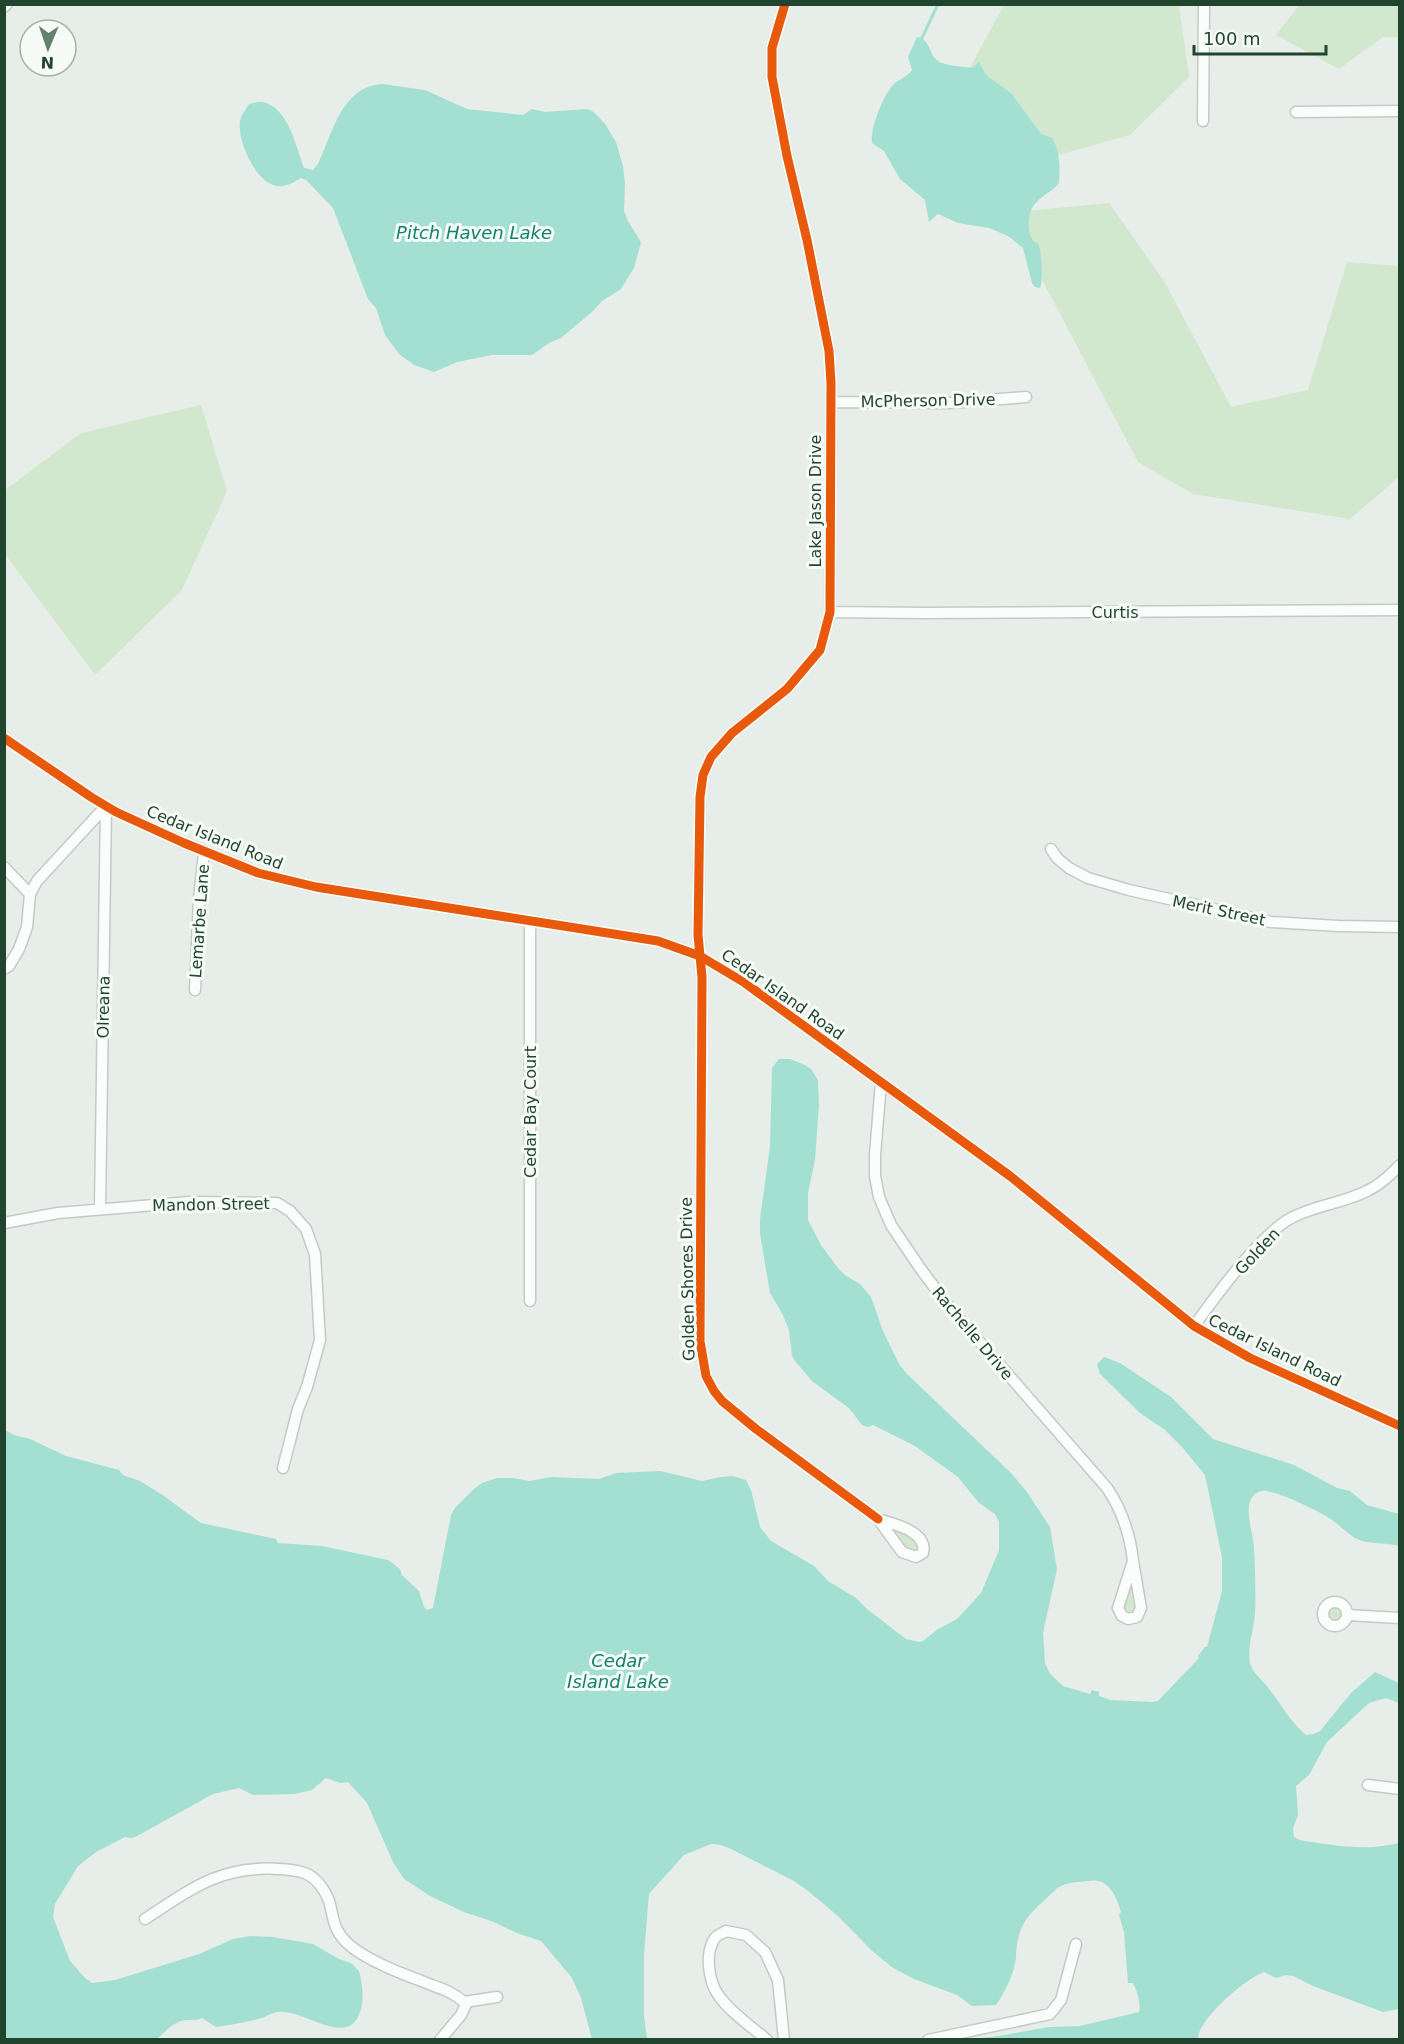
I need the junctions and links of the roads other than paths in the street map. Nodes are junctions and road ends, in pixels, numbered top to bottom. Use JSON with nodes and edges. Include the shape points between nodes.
{"nodes":[{"id":1,"x":785,"y":4,"type":"edge"},
{"id":2,"x":1204,"y":4,"type":"edge"},
{"id":3,"x":1400,"y":111,"type":"edge"},
{"id":4,"x":1296,"y":112,"type":"dead end"},
{"id":5,"x":1203,"y":121,"type":"dead end"},
{"id":6,"x":1026,"y":397,"type":"dead end"},
{"id":7,"x":831,"y":402,"type":"junction"},
{"id":8,"x":1400,"y":610,"type":"edge"},
{"id":9,"x":830,"y":612,"type":"junction"},
{"id":10,"x":4,"y":738,"type":"edge"},
{"id":11,"x":106,"y":806,"type":"junction"},
{"id":12,"x":1051,"y":849,"type":"dead end"},
{"id":13,"x":204,"y":852,"type":"junction"},
{"id":14,"x":4,"y":867,"type":"edge"},
{"id":15,"x":30,"y":894,"type":"junction"},
{"id":16,"x":530,"y":922,"type":"junction"},
{"id":17,"x":1400,"y":927,"type":"edge"},
{"id":18,"x":700,"y":956,"type":"junction"},
{"id":19,"x":4,"y":969,"type":"edge"},
{"id":20,"x":195,"y":990,"type":"dead end"},
{"id":21,"x":881,"y":1082,"type":"junction"},
{"id":22,"x":1400,"y":1165,"type":"edge"},
{"id":23,"x":100,"y":1209,"type":"junction"},
{"id":24,"x":4,"y":1223,"type":"edge"},
{"id":25,"x":530,"y":1301,"type":"dead end"},
{"id":26,"x":1194,"y":1326,"type":"junction"},
{"id":27,"x":1400,"y":1426,"type":"edge"},
{"id":28,"x":283,"y":1468,"type":"dead end"},
{"id":29,"x":878,"y":1519,"type":"dead end"},
{"id":30,"x":1133,"y":1561,"type":"junction"},
{"id":31,"x":1347,"y":1615,"type":"dead end"},
{"id":32,"x":1400,"y":1618,"type":"edge"},
{"id":33,"x":1368,"y":1785,"type":"dead end"},
{"id":34,"x":1400,"y":1789,"type":"edge"},
{"id":35,"x":145,"y":1918,"type":"dead end"},
{"id":36,"x":1076,"y":1944,"type":"dead end"},
{"id":37,"x":497,"y":1997,"type":"dead end"},
{"id":38,"x":464,"y":2002,"type":"junction"},
{"id":39,"x":440,"y":2040,"type":"edge"},
{"id":40,"x":767,"y":2040,"type":"edge"},
{"id":41,"x":784,"y":2040,"type":"edge"},
{"id":42,"x":928,"y":2040,"type":"edge"}],
"edges":[{"from":1,"to":7,"type":"street","name":"Lake Jason Drive","via":[[772,48],[772,77],[829,351]]},
{"from":2,"to":5,"type":"street"},
{"from":3,"to":4,"type":"street"},
{"from":6,"to":7,"type":"street","name":"McPherson Drive","via":[[950,403]]},
{"from":7,"to":9,"type":"street","name":"Lake Jason Drive"},
{"from":8,"to":9,"type":"street","name":"Curtis"},
{"from":9,"to":18,"type":"street","name":"Lake Jason Drive","via":[[820,650],[787,689],[732,733],[711,757],[704,775],[698,818]]},
{"from":10,"to":11,"type":"street","name":"Cedar Island Road"},
{"from":11,"to":13,"type":"street","name":"Cedar Island Road"},
{"from":11,"to":15,"type":"street","via":[[42,874]]},
{"from":11,"to":23,"type":"street","name":"Olreana"},
{"from":12,"to":17,"type":"street","name":"Merit Street","via":[[1069,868],[1088,878],[1271,922]]},
{"from":13,"to":16,"type":"street","name":"Cedar Island Road","via":[[291,882]]},
{"from":13,"to":20,"type":"street","name":"Lemarbe Lane"},
{"from":14,"to":15,"type":"street"},
{"from":15,"to":19,"type":"street","via":[[27,927],[19,949]]},
{"from":16,"to":18,"type":"street","name":"Cedar Island Road","via":[[658,941]]},
{"from":16,"to":25,"type":"street","name":"Cedar Bay Court"},
{"from":18,"to":21,"type":"street","name":"Cedar Island Road","via":[[737,978]]},
{"from":18,"to":29,"type":"street","name":"Golden Shores Drive","via":[[700,1341],[704,1371],[714,1391],[732,1410]]},
{"from":21,"to":26,"type":"street","name":"Cedar Island Road","via":[[1010,1176]]},
{"from":21,"to":30,"type":"street","name":"Rachelle Drive","via":[[875,1176],[891,1225],[950,1308],[1107,1488],[1126,1524]]},
{"from":22,"to":26,"type":"street","name":"Golden","via":[[1369,1191],[1290,1218],[1261,1243]]},
{"from":23,"to":24,"type":"street","name":"Mandon Street"},
{"from":23,"to":28,"type":"street","name":"Mandon Street","via":[[190,1202],[277,1203],[306,1229],[315,1254],[320,1340]]},
{"from":26,"to":27,"type":"street","name":"Cedar Island Road","via":[[1250,1358]]},
{"from":30,"to":30,"type":"street","name":"Rachelle Drive","via":[[1118,1608],[1128,1619],[1137,1617],[1141,1608]]},
{"from":31,"to":32,"type":"street"},
{"from":33,"to":34,"type":"street"},
{"from":35,"to":38,"type":"street","via":[[196,1886],[237,1870],[261,1868],[307,1873],[320,1884],[329,1901],[339,1936],[402,1974],[443,1988]]},
{"from":36,"to":42,"type":"street","via":[[1061,2000],[1050,2014]]},
{"from":37,"to":38,"type":"street"},
{"from":38,"to":39,"type":"street","via":[[461,2014]]},
{"from":40,"to":41,"type":"street","via":[[718,1995],[709,1954],[715,1938],[726,1930],[746,1935],[765,1952],[778,1980]]}]}
